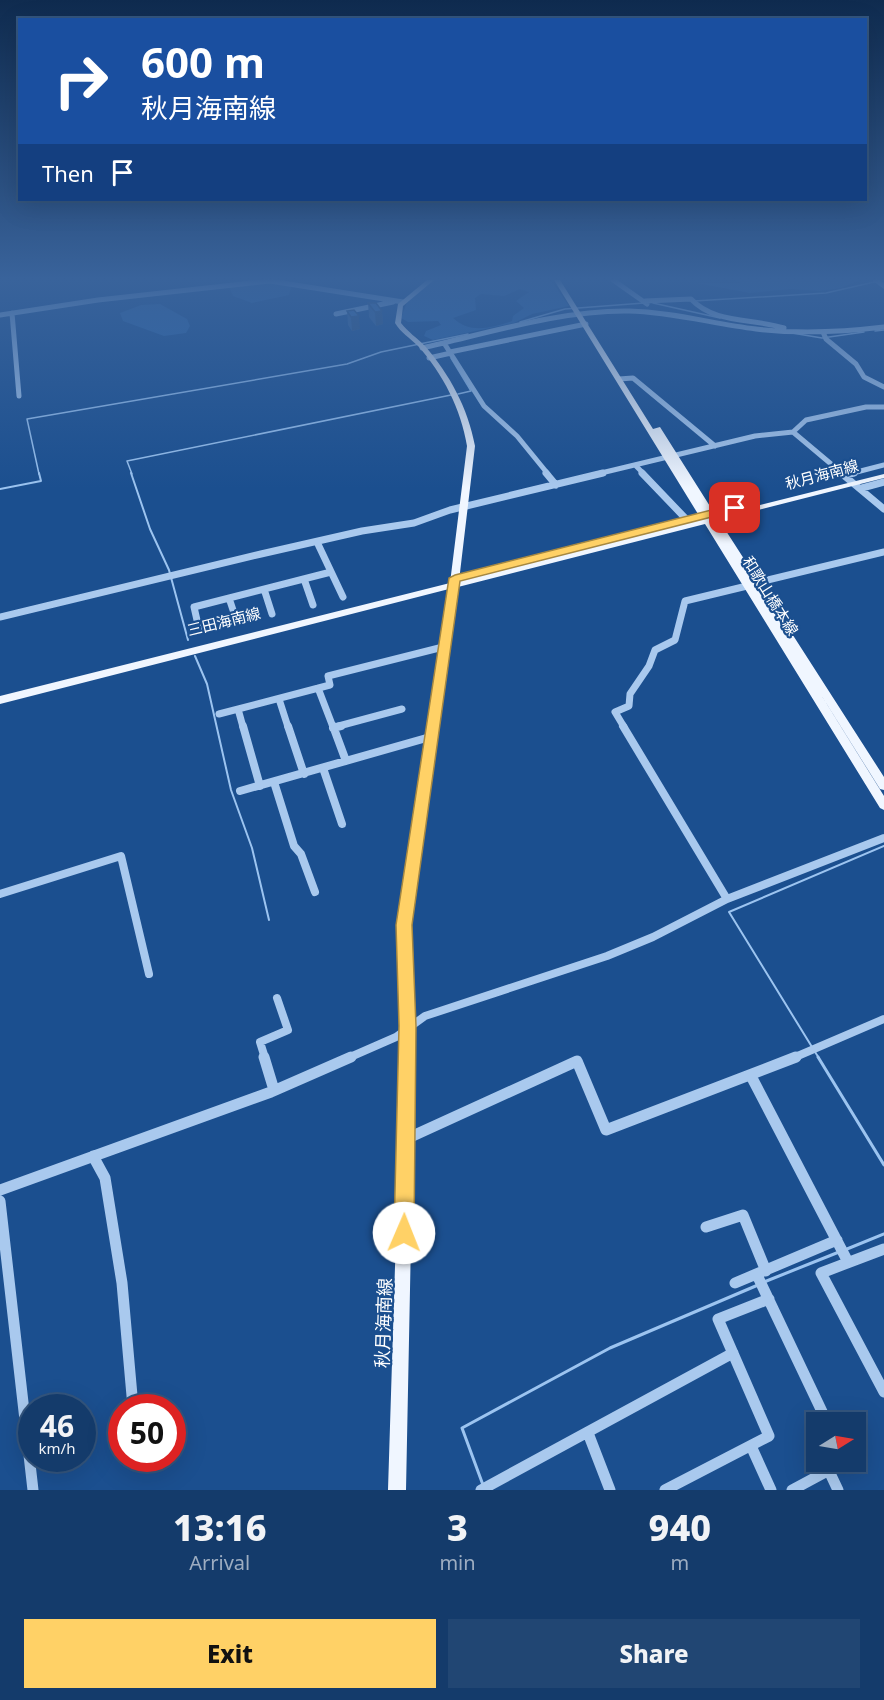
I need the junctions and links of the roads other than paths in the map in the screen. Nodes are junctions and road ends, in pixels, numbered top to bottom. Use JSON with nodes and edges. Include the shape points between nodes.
{"nodes":[{"id":1,"x":422,"y":349,"type":"edge"},
{"id":2,"x":15,"y":350,"type":"edge"},
{"id":3,"x":426,"y":350,"type":"edge"},
{"id":4,"x":449,"y":350,"type":"edge"},
{"id":5,"x":465,"y":350,"type":"edge"},
{"id":6,"x":604,"y":350,"type":"edge"},
{"id":7,"x":839,"y":350,"type":"edge"},
{"id":8,"x":451,"y":353,"type":"junction"},
{"id":9,"x":622,"y":379,"type":"junction"},
{"id":10,"x":884,"y":387,"type":"edge"},
{"id":11,"x":19,"y":396,"type":"dead end"},
{"id":12,"x":884,"y":407,"type":"edge"},
{"id":13,"x":794,"y":432,"type":"junction"},
{"id":14,"x":715,"y":446,"type":"junction"},
{"id":15,"x":670,"y":457,"type":"junction"},
{"id":16,"x":635,"y":465,"type":"junction"},
{"id":17,"x":884,"y":465,"type":"edge"},
{"id":18,"x":884,"y":470,"type":"edge"},
{"id":19,"x":884,"y":476,"type":"edge"},
{"id":20,"x":854,"y":481,"type":"junction"},
{"id":21,"x":884,"y":482,"type":"edge"},
{"id":22,"x":556,"y":485,"type":"junction"},
{"id":23,"x":464,"y":508,"type":"junction"},
{"id":24,"x":884,"y":509,"type":"edge"},
{"id":25,"x":710,"y":518,"type":"junction"},
{"id":26,"x":687,"y":520,"type":"junction"},
{"id":27,"x":316,"y":542,"type":"junction"},
{"id":28,"x":884,"y":552,"type":"edge"},
{"id":29,"x":331,"y":572,"type":"junction"},
{"id":30,"x":304,"y":579,"type":"junction"},
{"id":31,"x":454,"y":581,"type":"junction"},
{"id":32,"x":751,"y":585,"type":"junction"},
{"id":33,"x":264,"y":589,"type":"junction"},
{"id":34,"x":344,"y":597,"type":"dead end"},
{"id":35,"x":229,"y":598,"type":"junction"},
{"id":36,"x":313,"y":605,"type":"dead end"},
{"id":37,"x":272,"y":614,"type":"dead end"},
{"id":38,"x":0,"y":617,"type":"edge"},
{"id":39,"x":237,"y":621,"type":"dead end"},
{"id":40,"x":199,"y":629,"type":"dead end"},
{"id":41,"x":443,"y":647,"type":"junction"},
{"id":42,"x":318,"y":688,"type":"junction"},
{"id":43,"x":0,"y":693,"type":"edge"},
{"id":44,"x":279,"y":699,"type":"junction"},
{"id":45,"x":0,"y":700,"type":"edge"},
{"id":46,"x":402,"y":709,"type":"dead end"},
{"id":47,"x":238,"y":710,"type":"junction"},
{"id":48,"x":219,"y":714,"type":"dead end"},
{"id":49,"x":333,"y":728,"type":"junction"},
{"id":50,"x":430,"y":737,"type":"junction"},
{"id":51,"x":346,"y":761,"type":"junction"},
{"id":52,"x":323,"y":768,"type":"junction"},
{"id":53,"x":304,"y":774,"type":"junction"},
{"id":54,"x":274,"y":782,"type":"junction"},
{"id":55,"x":260,"y":786,"type":"junction"},
{"id":56,"x":884,"y":786,"type":"edge"},
{"id":57,"x":240,"y":791,"type":"dead end"},
{"id":58,"x":884,"y":805,"type":"edge"},
{"id":59,"x":342,"y":824,"type":"dead end"},
{"id":60,"x":884,"y":838,"type":"edge"},
{"id":61,"x":315,"y":892,"type":"dead end"},
{"id":62,"x":0,"y":894,"type":"edge"},
{"id":63,"x":727,"y":899,"type":"junction"},
{"id":64,"x":149,"y":974,"type":"dead end"},
{"id":65,"x":277,"y":998,"type":"dead end"},
{"id":66,"x":884,"y":1019,"type":"edge"},
{"id":67,"x":407,"y":1026,"type":"junction"},
{"id":68,"x":751,"y":1076,"type":"junction"},
{"id":69,"x":274,"y":1090,"type":"junction"},
{"id":70,"x":406,"y":1140,"type":"junction"},
{"id":71,"x":93,"y":1156,"type":"junction"},
{"id":72,"x":0,"y":1190,"type":"edge"},
{"id":73,"x":0,"y":1201,"type":"edge"},
{"id":74,"x":706,"y":1227,"type":"dead end"},
{"id":75,"x":837,"y":1240,"type":"junction"},
{"id":76,"x":884,"y":1249,"type":"edge"},
{"id":77,"x":848,"y":1262,"type":"junction"},
{"id":78,"x":762,"y":1273,"type":"junction"},
{"id":79,"x":735,"y":1283,"type":"dead end"},
{"id":80,"x":769,"y":1299,"type":"junction"},
{"id":81,"x":733,"y":1353,"type":"junction"},
{"id":82,"x":884,"y":1392,"type":"edge"},
{"id":83,"x":132,"y":1394,"type":"edge"},
{"id":84,"x":822,"y":1412,"type":"edge"},
{"id":85,"x":588,"y":1433,"type":"junction"},
{"id":86,"x":751,"y":1446,"type":"junction"},
{"id":87,"x":827,"y":1472,"type":"edge"},
{"id":88,"x":829,"y":1472,"type":"edge"},
{"id":89,"x":33,"y":1490,"type":"edge"},
{"id":90,"x":397,"y":1490,"type":"edge"},
{"id":91,"x":481,"y":1490,"type":"edge"},
{"id":92,"x":610,"y":1490,"type":"edge"},
{"id":93,"x":666,"y":1490,"type":"edge"},
{"id":94,"x":771,"y":1490,"type":"edge"},
{"id":95,"x":792,"y":1490,"type":"edge"},
{"id":96,"x":838,"y":1490,"type":"edge"}],
"edges":[{"from":1,"to":23,"type":"main road","name":"秋月海南線","via":[[458,399],[470,430]]},
{"from":2,"to":11,"type":"street"},
{"from":3,"to":8,"type":"street"},
{"from":4,"to":8,"type":"street"},
{"from":5,"to":8,"type":"street"},
{"from":6,"to":9,"type":"main road","name":"和歌山橋本線"},
{"from":7,"to":10,"type":"street","via":[[864,376]]},
{"from":8,"to":22,"type":"street","via":[[472,390],[517,436]]},
{"from":9,"to":14,"type":"street","via":[[633,378]]},
{"from":9,"to":15,"type":"main road","name":"和歌山橋本線"},
{"from":12,"to":13,"type":"street","via":[[806,420]]},
{"from":13,"to":14,"type":"street"},
{"from":13,"to":20,"type":"street"},
{"from":14,"to":15,"type":"street"},
{"from":15,"to":16,"type":"street"},
{"from":15,"to":25,"type":"main road","name":"和歌山橋本線"},
{"from":16,"to":22,"type":"street"},
{"from":16,"to":26,"type":"street"},
{"from":17,"to":20,"type":"street"},
{"from":18,"to":20,"type":"main road","name":"秋月海南線"},
{"from":19,"to":20,"type":"main road","name":"秋月海南線"},
{"from":20,"to":21,"type":"street"},
{"from":20,"to":24,"type":"street"},
{"from":20,"to":25,"type":"main road","name":"秋月海南線"},
{"from":22,"to":23,"type":"street"},
{"from":23,"to":27,"type":"street","via":[[427,520]]},
{"from":23,"to":31,"type":"main road","name":"秋月海南線"},
{"from":25,"to":26,"type":"main road","name":"秋月海南線"},
{"from":25,"to":31,"type":"main road","name":"秋月海南線"},
{"from":25,"to":32,"type":"main road","name":"和歌山橋本線"},
{"from":26,"to":31,"type":"main road","name":"秋月海南線"},
{"from":27,"to":29,"type":"street"},
{"from":27,"to":38,"type":"street"},
{"from":28,"to":32,"type":"street"},
{"from":29,"to":30,"type":"street"},
{"from":29,"to":34,"type":"street"},
{"from":30,"to":33,"type":"street"},
{"from":30,"to":36,"type":"street"},
{"from":31,"to":41,"type":"main road","name":"秋月海南線"},
{"from":31,"to":43,"type":"main road","name":"三田海南線"},
{"from":31,"to":45,"type":"main road","name":"三田海南線"},
{"from":32,"to":56,"type":"main road","name":"和歌山橋本線"},
{"from":32,"to":58,"type":"main road","name":"和歌山橋本線"},
{"from":32,"to":63,"type":"street","via":[[686,601],[675,640],[655,650],[630,694],[629,706],[615,712]]},
{"from":33,"to":35,"type":"street"},
{"from":33,"to":37,"type":"street"},
{"from":35,"to":39,"type":"street"},
{"from":35,"to":40,"type":"street","via":[[194,606]]},
{"from":41,"to":42,"type":"street","via":[[328,676],[330,685]]},
{"from":41,"to":50,"type":"main road","name":"秋月海南線"},
{"from":42,"to":44,"type":"street"},
{"from":42,"to":49,"type":"street"},
{"from":44,"to":47,"type":"street"},
{"from":44,"to":53,"type":"street"},
{"from":46,"to":49,"type":"street"},
{"from":47,"to":48,"type":"street"},
{"from":47,"to":55,"type":"street"},
{"from":49,"to":51,"type":"street"},
{"from":50,"to":51,"type":"street"},
{"from":50,"to":67,"type":"main road","name":"秋月海南線","via":[[404,925]]},
{"from":51,"to":52,"type":"street"},
{"from":52,"to":53,"type":"street"},
{"from":52,"to":59,"type":"street"},
{"from":53,"to":54,"type":"street"},
{"from":54,"to":55,"type":"street"},
{"from":54,"to":61,"type":"street","via":[[294,846],[301,854]]},
{"from":55,"to":57,"type":"street"},
{"from":60,"to":63,"type":"street"},
{"from":62,"to":64,"type":"street","via":[[121,856]]},
{"from":63,"to":67,"type":"street","via":[[607,956],[455,1004]]},
{"from":65,"to":69,"type":"street","via":[[288,1030],[260,1042]]},
{"from":66,"to":68,"type":"street"},
{"from":67,"to":69,"type":"street","via":[[396,1036]]},
{"from":67,"to":70,"type":"main road","name":"秋月海南線"},
{"from":68,"to":70,"type":"street","via":[[606,1130],[577,1061]]},
{"from":68,"to":75,"type":"street"},
{"from":69,"to":71,"type":"street"},
{"from":70,"to":90,"type":"main road","name":"秋月海南線"},
{"from":71,"to":72,"type":"street"},
{"from":71,"to":83,"type":"street","via":[[105,1178],[120,1272]]},
{"from":73,"to":89,"type":"street"},
{"from":74,"to":78,"type":"street","via":[[743,1215]]},
{"from":75,"to":77,"type":"street"},
{"from":75,"to":78,"type":"street"},
{"from":76,"to":77,"type":"street"},
{"from":77,"to":82,"type":"street","via":[[821,1273]]},
{"from":78,"to":79,"type":"street"},
{"from":78,"to":80,"type":"street"},
{"from":80,"to":81,"type":"street","via":[[718,1319]]},
{"from":80,"to":84,"type":"street"},
{"from":81,"to":85,"type":"street"},
{"from":81,"to":86,"type":"street","via":[[770,1436]]},
{"from":85,"to":91,"type":"street"},
{"from":85,"to":92,"type":"street"},
{"from":86,"to":93,"type":"street"},
{"from":86,"to":94,"type":"street"},
{"from":87,"to":95,"type":"street"},
{"from":88,"to":96,"type":"street"}]}
